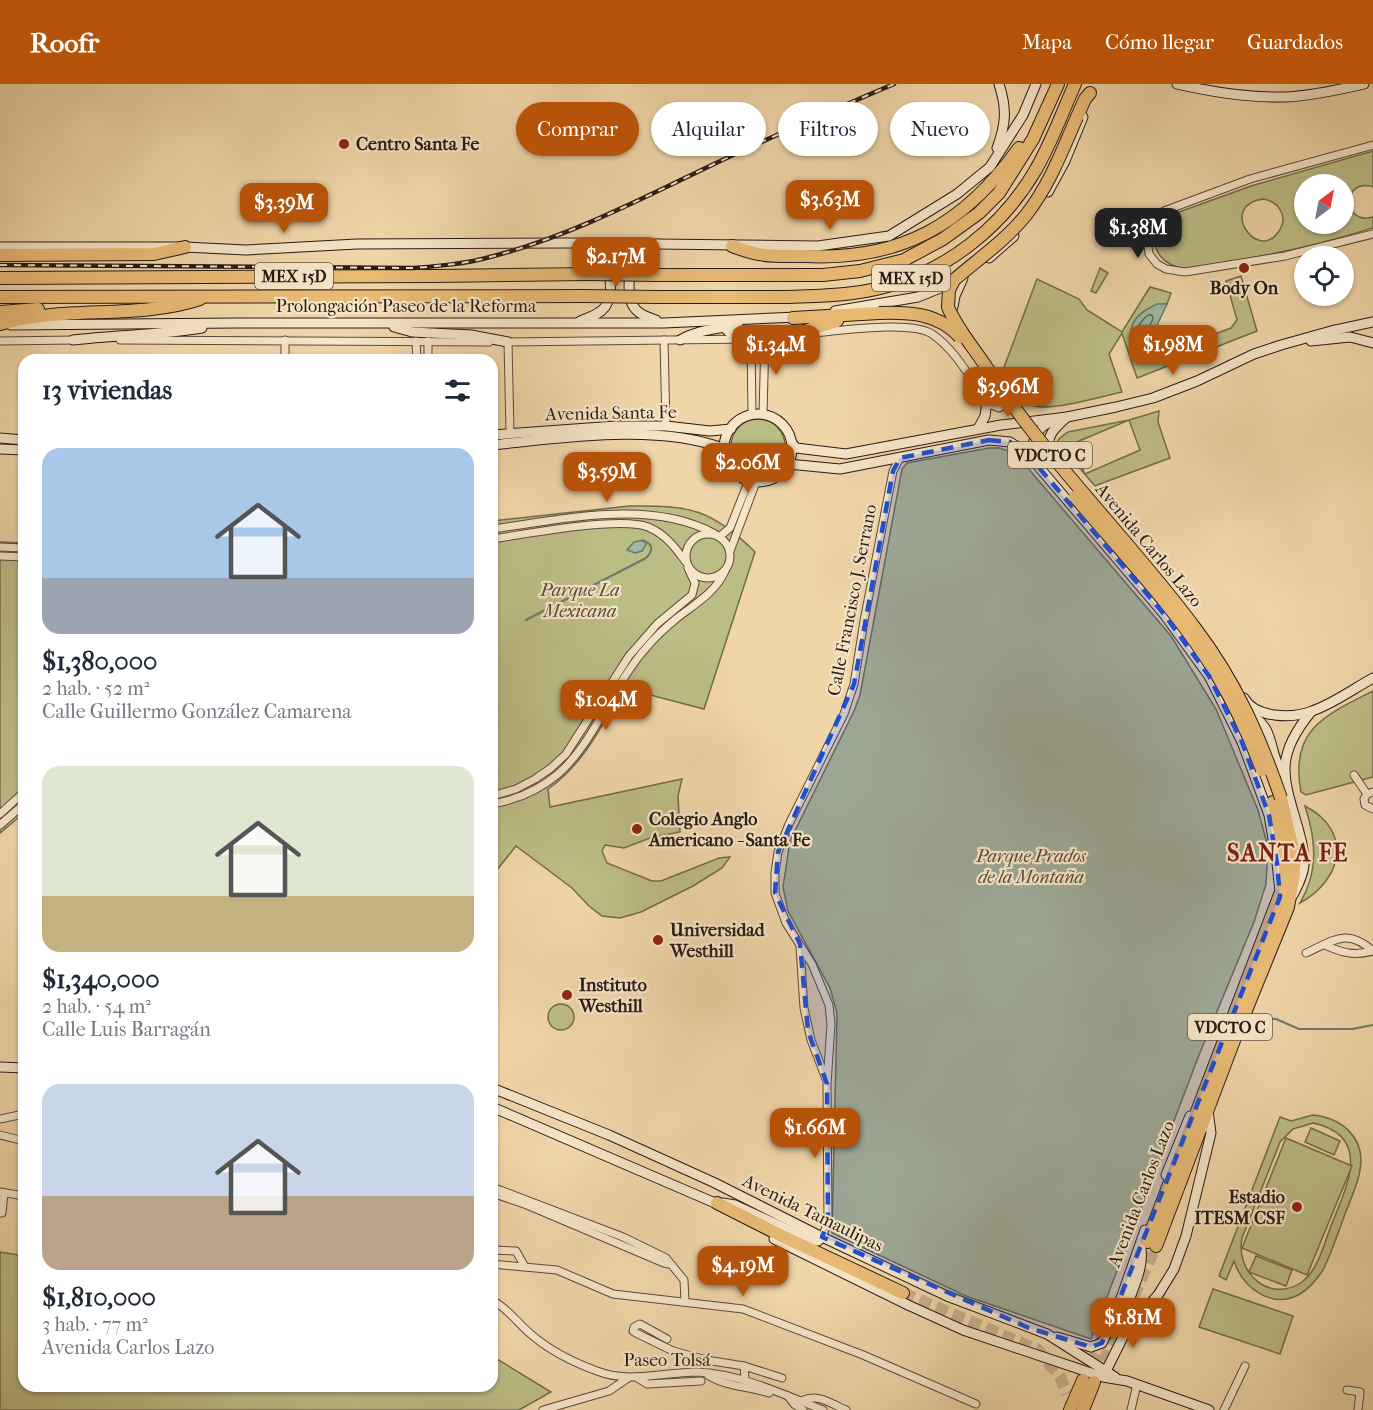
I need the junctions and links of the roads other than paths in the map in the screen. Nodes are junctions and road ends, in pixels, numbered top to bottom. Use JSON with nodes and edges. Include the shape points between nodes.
{"nodes":[{"id":1,"x":999,"y":84,"type":"edge"},
{"id":2,"x":1036,"y":84,"type":"edge"},
{"id":3,"x":1177,"y":84,"type":"edge"},
{"id":4,"x":1364,"y":84,"type":"edge"},
{"id":5,"x":1057,"y":87,"type":"edge"},
{"id":6,"x":1073,"y":87,"type":"edge"},
{"id":7,"x":1092,"y":88,"type":"edge"},
{"id":8,"x":1033,"y":139,"type":"junction"},
{"id":9,"x":1373,"y":146,"type":"edge"},
{"id":10,"x":990,"y":167,"type":"junction"},
{"id":11,"x":1373,"y":234,"type":"edge"},
{"id":12,"x":568,"y":243,"type":"junction"},
{"id":13,"x":658,"y":244,"type":"junction"},
{"id":14,"x":732,"y":246,"type":"junction"},
{"id":15,"x":0,"y":247,"type":"edge"},
{"id":16,"x":184,"y":247,"type":"junction"},
{"id":17,"x":0,"y":255,"type":"edge"},
{"id":18,"x":0,"y":278,"type":"edge"},
{"id":19,"x":963,"y":278,"type":"junction"},
{"id":20,"x":129,"y":296,"type":"junction"},
{"id":21,"x":211,"y":296,"type":"junction"},
{"id":22,"x":0,"y":297,"type":"edge"},
{"id":23,"x":0,"y":312,"type":"edge"},
{"id":24,"x":861,"y":314,"type":"junction"},
{"id":25,"x":794,"y":318,"type":"junction"},
{"id":26,"x":1373,"y":322,"type":"edge"},
{"id":27,"x":236,"y":323,"type":"junction"},
{"id":28,"x":380,"y":323,"type":"junction"},
{"id":29,"x":574,"y":323,"type":"junction"},
{"id":30,"x":664,"y":323,"type":"junction"},
{"id":31,"x":0,"y":325,"type":"edge"},
{"id":32,"x":722,"y":325,"type":"junction"},
{"id":33,"x":792,"y":335,"type":"junction"},
{"id":34,"x":765,"y":338,"type":"junction"},
{"id":35,"x":680,"y":339,"type":"junction"},
{"id":36,"x":736,"y":339,"type":"junction"},
{"id":37,"x":752,"y":339,"type":"junction"},
{"id":38,"x":73,"y":340,"type":"junction"},
{"id":39,"x":285,"y":340,"type":"junction"},
{"id":40,"x":664,"y":340,"type":"junction"},
{"id":41,"x":0,"y":341,"type":"edge"},
{"id":42,"x":416,"y":341,"type":"junction"},
{"id":43,"x":428,"y":341,"type":"junction"},
{"id":44,"x":508,"y":342,"type":"junction"},
{"id":45,"x":1373,"y":342,"type":"edge"},
{"id":46,"x":1281,"y":345,"type":"junction"},
{"id":47,"x":285,"y":354,"type":"edge"},
{"id":48,"x":417,"y":354,"type":"edge"},
{"id":49,"x":428,"y":354,"type":"edge"},
{"id":50,"x":1006,"y":393,"type":"junction"},
{"id":51,"x":987,"y":402,"type":"junction"},
{"id":52,"x":763,"y":414,"type":"junction"},
{"id":53,"x":752,"y":415,"type":"junction"},
{"id":54,"x":1067,"y":417,"type":"junction"},
{"id":55,"x":1036,"y":419,"type":"junction"},
{"id":56,"x":666,"y":426,"type":"junction"},
{"id":57,"x":730,"y":429,"type":"junction"},
{"id":58,"x":978,"y":429,"type":"junction"},
{"id":59,"x":510,"y":434,"type":"junction"},
{"id":60,"x":498,"y":435,"type":"edge"},
{"id":61,"x":0,"y":438,"type":"edge"},
{"id":62,"x":18,"y":440,"type":"edge"},
{"id":63,"x":792,"y":443,"type":"junction"},
{"id":64,"x":498,"y":445,"type":"edge"},
{"id":65,"x":892,"y":446,"type":"junction"},
{"id":66,"x":0,"y":449,"type":"edge"},
{"id":67,"x":725,"y":449,"type":"junction"},
{"id":68,"x":18,"y":450,"type":"edge"},
{"id":69,"x":900,"y":458,"type":"junction"},
{"id":70,"x":1035,"y":463,"type":"junction"},
{"id":71,"x":788,"y":464,"type":"junction"},
{"id":72,"x":752,"y":481,"type":"junction"},
{"id":73,"x":498,"y":528,"type":"edge"},
{"id":74,"x":717,"y":535,"type":"junction"},
{"id":75,"x":498,"y":538,"type":"edge"},
{"id":76,"x":0,"y":547,"type":"edge"},
{"id":77,"x":18,"y":548,"type":"edge"},
{"id":78,"x":730,"y":551,"type":"junction"},
{"id":79,"x":0,"y":556,"type":"edge"},
{"id":80,"x":18,"y":557,"type":"edge"},
{"id":81,"x":687,"y":564,"type":"junction"},
{"id":82,"x":725,"y":571,"type":"junction"},
{"id":83,"x":1164,"y":614,"type":"junction"},
{"id":84,"x":1199,"y":626,"type":"junction"},
{"id":85,"x":625,"y":668,"type":"junction"},
{"id":86,"x":1373,"y":678,"type":"edge"},
{"id":87,"x":1311,"y":712,"type":"junction"},
{"id":88,"x":1231,"y":717,"type":"junction"},
{"id":89,"x":1284,"y":774,"type":"junction"},
{"id":90,"x":1354,"y":775,"type":"dead end"},
{"id":91,"x":1370,"y":793,"type":"edge"},
{"id":92,"x":498,"y":794,"type":"edge"},
{"id":93,"x":18,"y":798,"type":"edge"},
{"id":94,"x":1277,"y":800,"type":"junction"},
{"id":95,"x":498,"y":802,"type":"edge"},
{"id":96,"x":18,"y":809,"type":"edge"},
{"id":97,"x":1373,"y":809,"type":"edge"},
{"id":98,"x":0,"y":814,"type":"edge"},
{"id":99,"x":0,"y":825,"type":"edge"},
{"id":100,"x":1284,"y":902,"type":"junction"},
{"id":101,"x":800,"y":944,"type":"junction"},
{"id":102,"x":1325,"y":945,"type":"junction"},
{"id":103,"x":1373,"y":951,"type":"edge"},
{"id":104,"x":1306,"y":953,"type":"dead end"},
{"id":105,"x":0,"y":1067,"type":"edge"},
{"id":106,"x":18,"y":1068,"type":"edge"},
{"id":107,"x":828,"y":1084,"type":"junction"},
{"id":108,"x":498,"y":1090,"type":"edge"},
{"id":109,"x":1203,"y":1109,"type":"junction"},
{"id":110,"x":498,"y":1110,"type":"edge"},
{"id":111,"x":18,"y":1115,"type":"edge"},
{"id":112,"x":0,"y":1119,"type":"edge"},
{"id":113,"x":0,"y":1135,"type":"edge"},
{"id":114,"x":18,"y":1140,"type":"edge"},
{"id":115,"x":498,"y":1189,"type":"edge"},
{"id":116,"x":2,"y":1192,"type":"edge"},
{"id":117,"x":18,"y":1195,"type":"edge"},
{"id":118,"x":498,"y":1195,"type":"edge"},
{"id":119,"x":717,"y":1203,"type":"junction"},
{"id":120,"x":0,"y":1213,"type":"edge"},
{"id":121,"x":822,"y":1237,"type":"junction"},
{"id":122,"x":1148,"y":1244,"type":"junction"},
{"id":123,"x":498,"y":1249,"type":"edge"},
{"id":124,"x":646,"y":1251,"type":"junction"},
{"id":125,"x":498,"y":1265,"type":"edge"},
{"id":126,"x":525,"y":1267,"type":"junction"},
{"id":127,"x":903,"y":1293,"type":"tunnel mouth"},
{"id":128,"x":685,"y":1302,"type":"junction"},
{"id":129,"x":498,"y":1303,"type":"edge"},
{"id":130,"x":1134,"y":1318,"type":"junction"},
{"id":131,"x":1047,"y":1334,"type":"junction"},
{"id":132,"x":667,"y":1339,"type":"dead end"},
{"id":133,"x":744,"y":1366,"type":"junction"},
{"id":134,"x":1245,"y":1366,"type":"dead end"},
{"id":135,"x":706,"y":1374,"type":"junction"},
{"id":136,"x":636,"y":1377,"type":"junction"},
{"id":137,"x":1097,"y":1377,"type":"junction"},
{"id":138,"x":628,"y":1378,"type":"junction"},
{"id":139,"x":782,"y":1378,"type":"dead end"},
{"id":140,"x":745,"y":1379,"type":"junction"},
{"id":141,"x":701,"y":1381,"type":"dead end"},
{"id":142,"x":1137,"y":1384,"type":"junction"},
{"id":143,"x":1347,"y":1390,"type":"dead end"},
{"id":144,"x":1067,"y":1394,"type":"tunnel mouth"},
{"id":145,"x":777,"y":1396,"type":"dead end"},
{"id":146,"x":788,"y":1396,"type":"junction"},
{"id":147,"x":801,"y":1401,"type":"junction"},
{"id":148,"x":976,"y":1404,"type":"dead end"},
{"id":149,"x":543,"y":1410,"type":"edge"},
{"id":150,"x":803,"y":1410,"type":"edge"},
{"id":151,"x":823,"y":1410,"type":"edge"},
{"id":152,"x":846,"y":1410,"type":"edge"},
{"id":153,"x":1065,"y":1410,"type":"edge"},
{"id":154,"x":1070,"y":1410,"type":"edge"},
{"id":155,"x":1083,"y":1410,"type":"edge"},
{"id":156,"x":1131,"y":1410,"type":"edge"},
{"id":157,"x":1209,"y":1410,"type":"edge"},
{"id":158,"x":1224,"y":1410,"type":"edge"},
{"id":159,"x":1358,"y":1410,"type":"edge"}],
"edges":[{"from":1,"to":10,"type":"main road","via":[[1006,105],[1004,131]]},
{"from":2,"to":10,"type":"main road","via":[[1023,115]]},
{"from":3,"to":4,"type":"main road","via":[[1233,94],[1285,97]]},
{"from":5,"to":8,"type":"highway","number":"MEX 15D"},
{"from":6,"to":21,"type":"highway","number":"MEX 15D","bridge":true,"via":[[1035,172],[981,236],[938,266],[884,287],[797,297]]},
{"from":7,"to":19,"type":"main road","via":[[1074,140],[1043,200],[1002,248]]},
{"from":7,"to":94,"type":"highway","name":"Avenida Carlos Lazo","number":"VDCTO C","bridge":true,"via":[[1037,201],[1005,237],[954,280],[948,307],[1013,408],[1196,628],[1237,691],[1261,742]]},
{"from":8,"to":14,"type":"highway","via":[[1020,147],[972,203],[939,227],[898,246],[858,256],[819,257],[759,254]]},
{"from":8,"to":18,"type":"highway","number":"MEX 15D","bridge":true,"via":[[999,193],[979,213],[904,260],[860,271],[823,275]]},
{"from":9,"to":11,"type":"street","via":[[1239,183],[1164,211],[1151,226],[1147,239],[1149,254],[1157,264],[1185,272],[1285,256]]},
{"from":10,"to":14,"type":"main road","via":[[957,194],[889,236],[818,246]]},
{"from":12,"to":13,"type":"main road"},
{"from":12,"to":16,"type":"main road","via":[[357,244],[246,250]]},
{"from":12,"to":29,"type":"main road","via":[[602,255],[609,265],[611,291],[606,306],[597,314]]},
{"from":13,"to":14,"type":"main road"},
{"from":13,"to":30,"type":"main road","via":[[636,259],[629,287],[633,305],[641,314]]},
{"from":15,"to":16,"type":"main road"},
{"from":16,"to":17,"type":"highway","via":[[154,254]]},
{"from":19,"to":25,"type":"main road","via":[[918,297]]},
{"from":19,"to":50,"type":"main road","via":[[955,296],[955,316]]},
{"from":20,"to":21,"type":"highway","number":"MEX 15D"},
{"from":20,"to":22,"type":"highway","number":"MEX 15D"},
{"from":20,"to":23,"type":"highway","via":[[100,303]]},
{"from":21,"to":31,"type":"highway","via":[[180,306],[30,317]]},
{"from":24,"to":25,"type":"highway"},
{"from":24,"to":33,"type":"highway"},
{"from":24,"to":94,"type":"highway","name":"Avenida Carlos Lazo","number":"VDCTO C","bridge":true,"via":[[901,312],[927,316],[951,327],[960,337],[1038,454],[1181,623],[1205,657],[1228,694]]},
{"from":25,"to":32,"type":"main road"},
{"from":26,"to":46,"type":"main road"},
{"from":27,"to":28,"type":"main road","name":"Prolongación Paseo de la Reforma"},
{"from":27,"to":31,"type":"main road","name":"Prolongación Paseo de la Reforma"},
{"from":27,"to":38,"type":"main road","via":[[171,333]]},
{"from":28,"to":29,"type":"main road","name":"Prolongación Paseo de la Reforma"},
{"from":28,"to":44,"type":"main road","via":[[412,332],[471,335]]},
{"from":29,"to":30,"type":"main road","name":"Prolongación Paseo de la Reforma"},
{"from":30,"to":32,"type":"main road","name":"Prolongación Paseo de la Reforma"},
{"from":32,"to":35,"type":"main road"},
{"from":32,"to":36,"type":"main road"},
{"from":33,"to":34,"type":"street","name":"Prolongación Paseo de la Reforma"},
{"from":33,"to":51,"type":"street","name":"Prolongación Paseo de la Reforma","via":[[905,327],[929,332],[952,352]]},
{"from":34,"to":37,"type":"street","name":"Prolongación Paseo de la Reforma"},
{"from":34,"to":52,"type":"street"},
{"from":35,"to":36,"type":"street","name":"Prolongación Paseo de la Reforma"},
{"from":35,"to":40,"type":"street","name":"Prolongación Paseo de la Reforma"},
{"from":36,"to":37,"type":"street","name":"Prolongación Paseo de la Reforma"},
{"from":37,"to":53,"type":"street"},
{"from":38,"to":39,"type":"street","name":"Prolongación Paseo de la Reforma"},
{"from":38,"to":41,"type":"street","name":"Prolongación Paseo de la Reforma"},
{"from":39,"to":42,"type":"street","name":"Prolongación Paseo de la Reforma"},
{"from":39,"to":47,"type":"street"},
{"from":40,"to":44,"type":"street","name":"Prolongación Paseo de la Reforma"},
{"from":40,"to":56,"type":"street"},
{"from":42,"to":43,"type":"street","name":"Prolongación Paseo de la Reforma"},
{"from":42,"to":48,"type":"street"},
{"from":43,"to":44,"type":"street","name":"Prolongación Paseo de la Reforma"},
{"from":43,"to":49,"type":"street"},
{"from":44,"to":59,"type":"street"},
{"from":45,"to":46,"type":"main road","via":[[1350,337]]},
{"from":46,"to":54,"type":"main road","via":[[1153,398]]},
{"from":50,"to":51,"type":"main road","via":[[1002,406]]},
{"from":50,"to":55,"type":"main road","via":[[1026,416]]},
{"from":51,"to":58,"type":"main road"},
{"from":52,"to":53,"type":"main road"},
{"from":52,"to":63,"type":"main road","via":[[782,424]]},
{"from":53,"to":57,"type":"main road"},
{"from":54,"to":55,"type":"main road"},
{"from":54,"to":70,"type":"main road","via":[[1044,424],[1035,434]]},
{"from":54,"to":84,"type":"main road","name":"Avenida Carlos Lazo","via":[[1055,428],[1048,447]]},
{"from":55,"to":58,"type":"main road"},
{"from":56,"to":57,"type":"main road","name":"Avenida Santa Fe"},
{"from":56,"to":59,"type":"main road","name":"Avenida Santa Fe"},
{"from":57,"to":67,"type":"main road"},
{"from":58,"to":65,"type":"main road"},
{"from":59,"to":60,"type":"main road","name":"Avenida Santa Fe"},
{"from":61,"to":62,"type":"main road"},
{"from":63,"to":65,"type":"main road","via":[[796,448],[846,454]]},
{"from":63,"to":71,"type":"main road"},
{"from":64,"to":67,"type":"main road","name":"Avenida Santa Fe","via":[[618,435],[707,442]]},
{"from":65,"to":69,"type":"main road","via":[[899,450]]},
{"from":66,"to":68,"type":"main road"},
{"from":67,"to":72,"type":"main road","via":[[734,471]]},
{"from":69,"to":70,"type":"main road","name":"Avenida Carlos Lazo","via":[[989,440],[1010,442]]},
{"from":69,"to":71,"type":"main road","via":[[840,469]]},
{"from":69,"to":101,"type":"street","name":"Calle Francisco J. Serrano","via":[[893,471],[854,684],[844,714],[778,852],[775,893],[786,923]]},
{"from":70,"to":83,"type":"main road","name":"Avenida Carlos Lazo"},
{"from":71,"to":72,"type":"main road","via":[[767,481]]},
{"from":72,"to":74,"type":"street","via":[[730,528]]},
{"from":72,"to":78,"type":"street"},
{"from":73,"to":74,"type":"street","via":[[602,515],[638,515],[685,521]]},
{"from":74,"to":78,"type":"street"},
{"from":74,"to":81,"type":"street","via":[[702,534],[690,541]]},
{"from":75,"to":81,"type":"street","via":[[595,525],[640,525],[663,535]]},
{"from":76,"to":77,"type":"street"},
{"from":78,"to":82,"type":"street"},
{"from":79,"to":80,"type":"street"},
{"from":81,"to":82,"type":"street","via":[[693,573],[706,578]]},
{"from":81,"to":85,"type":"street","via":[[695,583],[692,595],[657,624]]},
{"from":82,"to":85,"type":"street","via":[[714,590],[667,626]]},
{"from":83,"to":84,"type":"main road"},
{"from":83,"to":88,"type":"main road","name":"Avenida Carlos Lazo","via":[[1209,676]]},
{"from":84,"to":87,"type":"main road","name":"Avenida Carlos Lazo","via":[[1247,704],[1259,713],[1282,716]]},
{"from":85,"to":92,"type":"street","via":[[558,762],[526,784]]},
{"from":85,"to":95,"type":"street","via":[[582,746],[559,773],[525,795]]},
{"from":86,"to":87,"type":"main road"},
{"from":87,"to":89,"type":"main road","name":"Avenida Carlos Lazo","via":[[1289,744]]},
{"from":88,"to":89,"type":"main road","via":[[1250,716],[1264,726],[1272,740],[1277,766]]},
{"from":88,"to":100,"type":"main road","name":"Avenida Carlos Lazo","via":[[1269,815]]},
{"from":89,"to":100,"type":"main road","name":"Avenida Carlos Lazo","via":[[1304,849],[1304,865],[1302,878]]},
{"from":90,"to":91,"type":"street"},
{"from":91,"to":97,"type":"street","via":[[1364,803]]},
{"from":93,"to":98,"type":"street"},
{"from":94,"to":100,"type":"highway","name":"Avenida Carlos Lazo","number":"VDCTO C","via":[[1286,857]]},
{"from":96,"to":99,"type":"street"},
{"from":100,"to":109,"type":"highway","name":"Avenida Carlos Lazo","number":"VDCTO C","via":[[1236,1035]]},
{"from":101,"to":107,"type":"street","name":"Calle Francisco J. Serrano","via":[[804,1008]]},
{"from":101,"to":107,"type":"street","name":"Calle Francisco J. Serrano","via":[[829,1005]]},
{"from":102,"to":103,"type":"street","via":[[1348,954]]},
{"from":102,"to":103,"type":"street","via":[[1340,937],[1350,937]]},
{"from":102,"to":104,"type":"street"},
{"from":105,"to":106,"type":"main road"},
{"from":107,"to":121,"type":"street","name":"Calle Francisco J. Serrano","via":[[828,1222]]},
{"from":108,"to":121,"type":"main road","name":"Avenida Tamaulipas","via":[[609,1135]]},
{"from":109,"to":122,"type":"highway","name":"Avenida Carlos Lazo","number":"VDCTO C"},
{"from":109,"to":130,"type":"main road","name":"Avenida Carlos Lazo","via":[[1211,1133],[1186,1236],[1174,1269],[1158,1295]]},
{"from":110,"to":119,"type":"main road","name":"Avenida Tamaulipas"},
{"from":111,"to":112,"type":"street"},
{"from":113,"to":114,"type":"street"},
{"from":115,"to":124,"type":"street"},
{"from":116,"to":117,"type":"street"},
{"from":116,"to":120,"type":"street"},
{"from":118,"to":124,"type":"street"},
{"from":119,"to":121,"type":"main road","via":[[735,1205],[813,1241]]},
{"from":119,"to":127,"type":"highway"},
{"from":119,"to":137,"type":"main road","name":"Avenida Tamaulipas","via":[[764,1234],[908,1305],[963,1330]]},
{"from":121,"to":131,"type":"main road","name":"Avenida Tamaulipas","via":[[947,1296]]},
{"from":122,"to":130,"type":"main road","via":[[1126,1311]]},
{"from":122,"to":131,"type":"main road","name":"Avenida Carlos Lazo","via":[[1102,1343],[1091,1347]]},
{"from":123,"to":126,"type":"street","via":[[516,1251]]},
{"from":124,"to":128,"type":"street","via":[[666,1258],[684,1280]]},
{"from":125,"to":126,"type":"street"},
{"from":126,"to":128,"type":"street","via":[[557,1270],[613,1294]]},
{"from":128,"to":148,"type":"street","via":[[743,1310],[863,1355]]},
{"from":129,"to":138,"type":"street","name":"Paseo Tolsá","via":[[556,1351],[598,1372]]},
{"from":130,"to":137,"type":"main road","name":"Avenida Carlos Lazo"},
{"from":131,"to":137,"type":"main road","name":"Avenida Tamaulipas"},
{"from":132,"to":133,"type":"street","via":[[640,1324],[634,1327],[636,1333],[672,1351]]},
{"from":133,"to":139,"type":"street"},
{"from":133,"to":140,"type":"street"},
{"from":134,"to":158,"type":"street"},
{"from":135,"to":136,"type":"street","name":"Paseo Tolsá"},
{"from":135,"to":140,"type":"street","name":"Paseo Tolsá"},
{"from":135,"to":145,"type":"street","via":[[721,1382]]},
{"from":136,"to":138,"type":"street","name":"Paseo Tolsá"},
{"from":136,"to":141,"type":"street","via":[[647,1384]]},
{"from":137,"to":142,"type":"main road","name":"Avenida Tamaulipas","via":[[1115,1377]]},
{"from":137,"to":154,"type":"highway","name":"Avenida Carlos Lazo"},
{"from":137,"to":155,"type":"highway","name":"Avenida Carlos Lazo"},
{"from":138,"to":149,"type":"street","via":[[609,1391]]},
{"from":140,"to":146,"type":"street","name":"Paseo Tolsá"},
{"from":142,"to":156,"type":"street"},
{"from":142,"to":157,"type":"main road","name":"Avenida Tamaulipas"},
{"from":143,"to":159,"type":"street","via":[[1360,1392]]},
{"from":144,"to":153,"type":"highway"},
{"from":146,"to":147,"type":"street","name":"Paseo Tolsá"},
{"from":146,"to":150,"type":"street"},
{"from":147,"to":151,"type":"street","name":"Paseo Tolsá"},
{"from":147,"to":152,"type":"street","via":[[817,1397]]}]}
